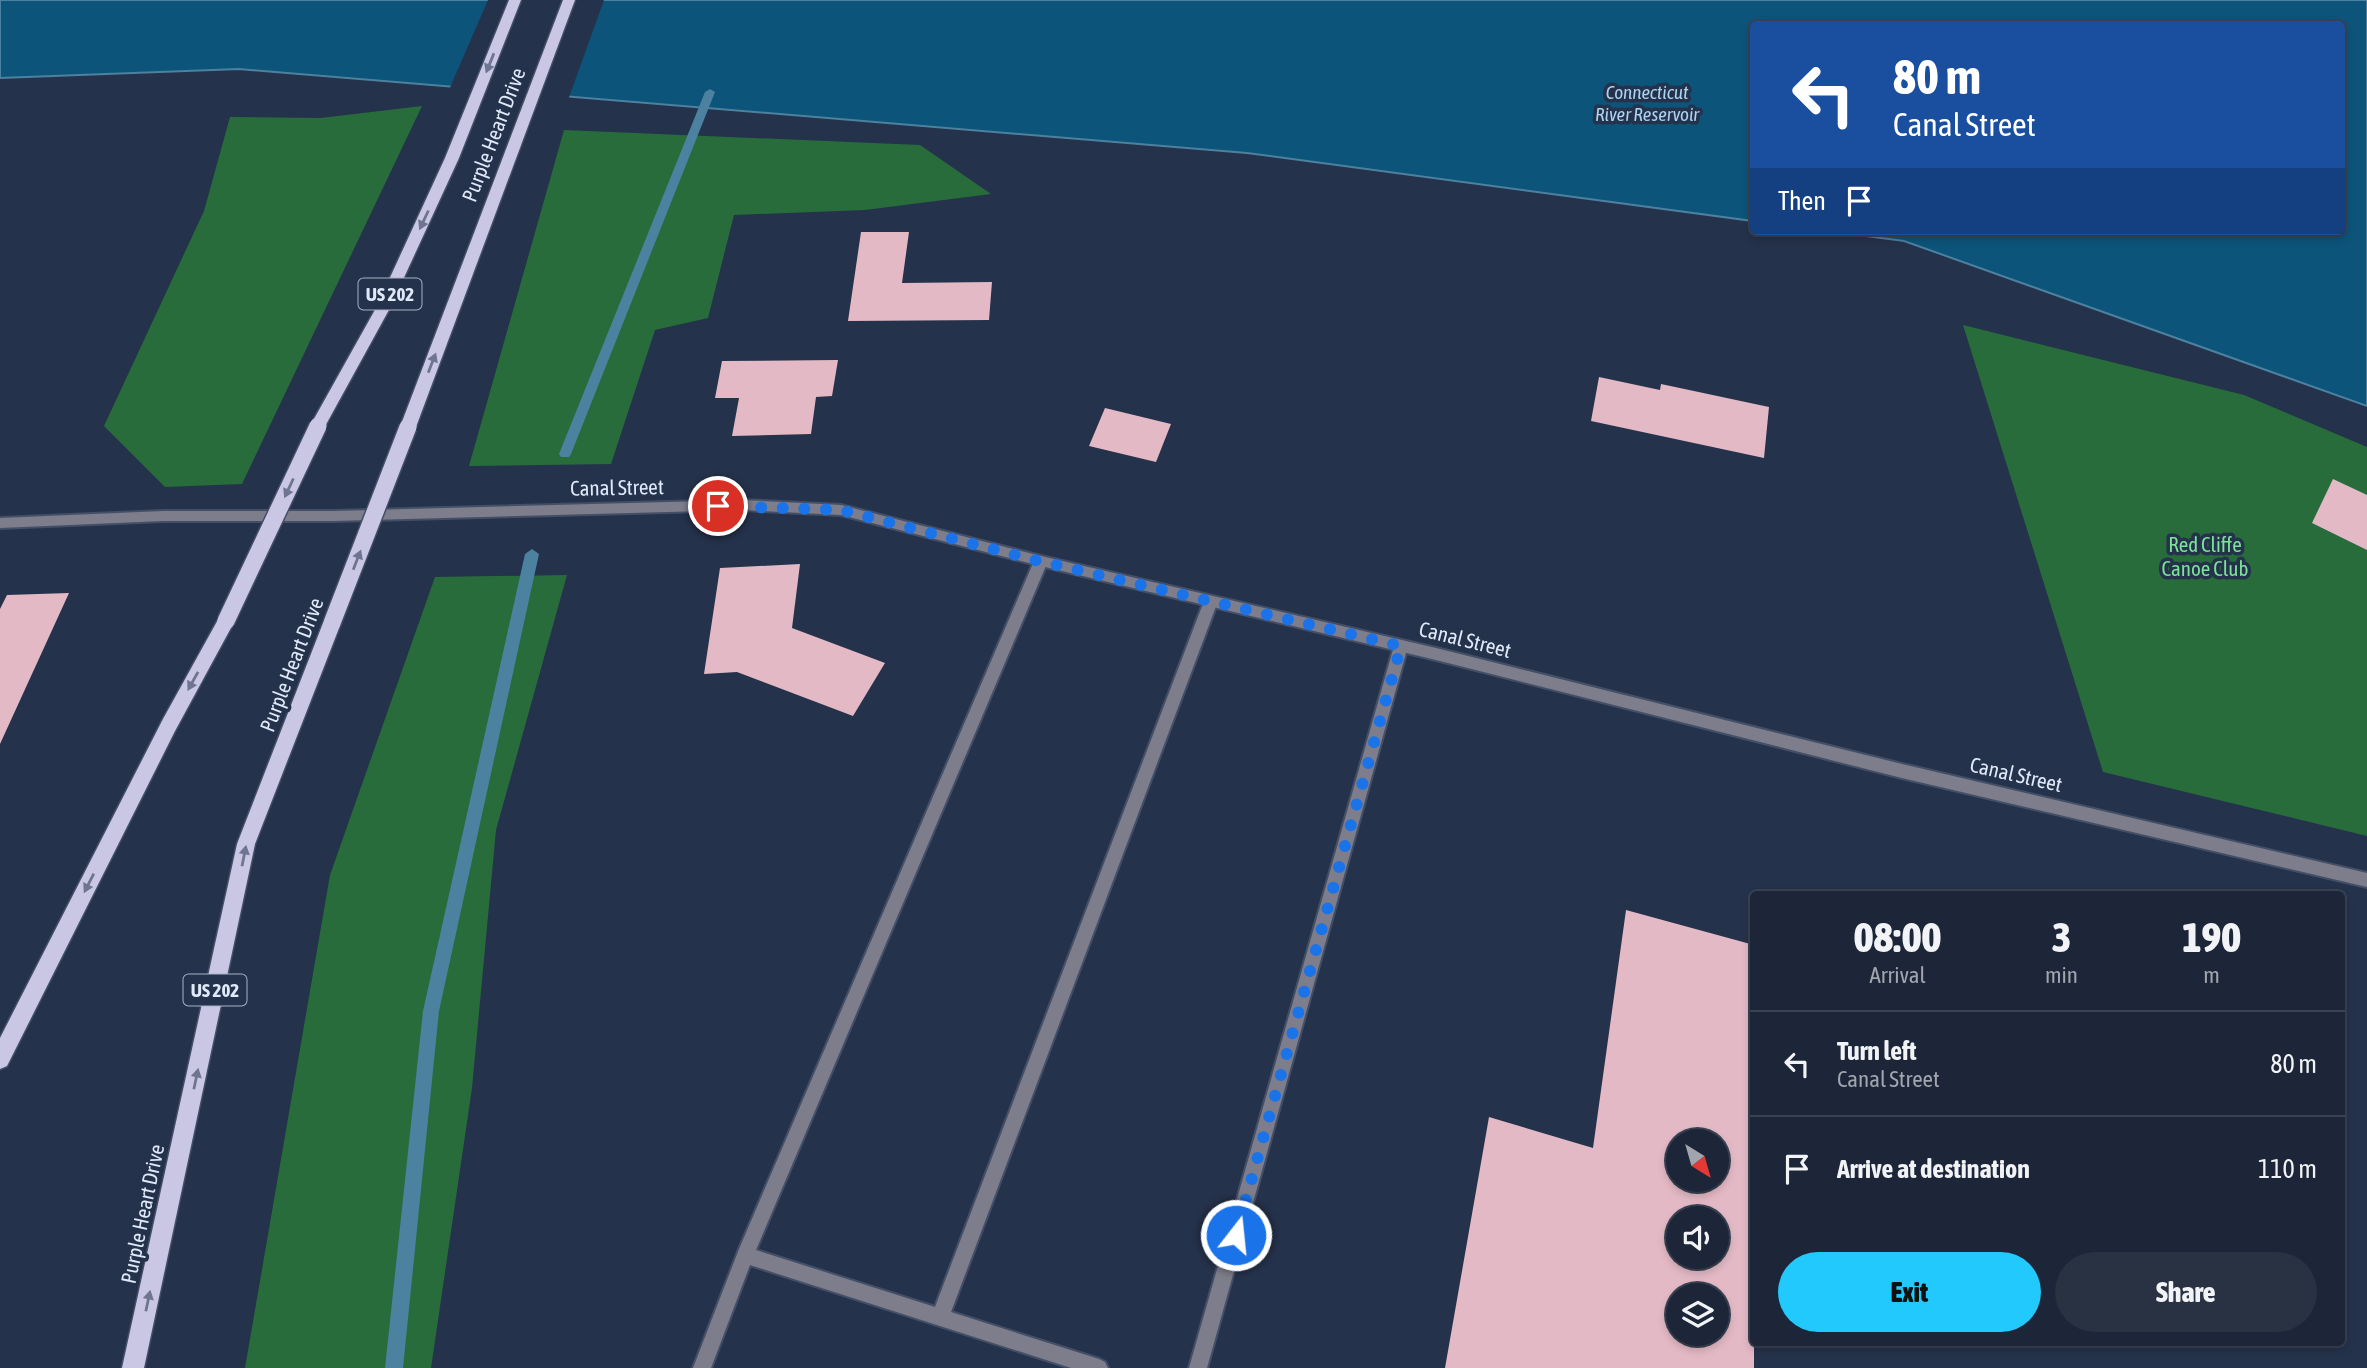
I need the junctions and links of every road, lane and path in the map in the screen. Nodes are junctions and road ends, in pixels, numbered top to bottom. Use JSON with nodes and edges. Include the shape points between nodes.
{"nodes":[{"id":1,"x":515,"y":0,"type":"edge"},
{"id":2,"x":569,"y":0,"type":"edge"},
{"id":3,"x":0,"y":523,"type":"edge"},
{"id":4,"x":1041,"y":561,"type":"junction"},
{"id":5,"x":1211,"y":601,"type":"junction"},
{"id":6,"x":1401,"y":646,"type":"junction"},
{"id":7,"x":2367,"y":880,"type":"edge"},
{"id":8,"x":0,"y":1059,"type":"edge"},
{"id":9,"x":745,"y":1255,"type":"junction"},
{"id":10,"x":940,"y":1318,"type":"junction"},
{"id":11,"x":133,"y":1368,"type":"edge"},
{"id":12,"x":702,"y":1368,"type":"edge"},
{"id":13,"x":1099,"y":1368,"type":"edge"},
{"id":14,"x":1198,"y":1368,"type":"edge"}],
"edges":[{"from":1,"to":8,"type":"main road","name":"Purple Heart Drive","number":"US 202","one_way":true,"bridge":true,"via":[[452,158],[383,308],[318,426],[226,621]]},
{"from":11,"to":2,"type":"main road","name":"Purple Heart Drive","number":"US 202","one_way":true,"bridge":true,"via":[[246,844]]},
{"from":3,"to":4,"type":"street","name":"Canal Street","via":[[743,505],[841,510]]},
{"from":4,"to":5,"type":"street","name":"Canal Street"},
{"from":4,"to":9,"type":"street"},
{"from":5,"to":6,"type":"street","name":"Canal Street"},
{"from":5,"to":10,"type":"street"},
{"from":6,"to":7,"type":"street","name":"Canal Street","via":[[1902,771]]},
{"from":6,"to":14,"type":"street"},
{"from":9,"to":10,"type":"street"},
{"from":9,"to":12,"type":"street"},
{"from":10,"to":13,"type":"street"}]}
